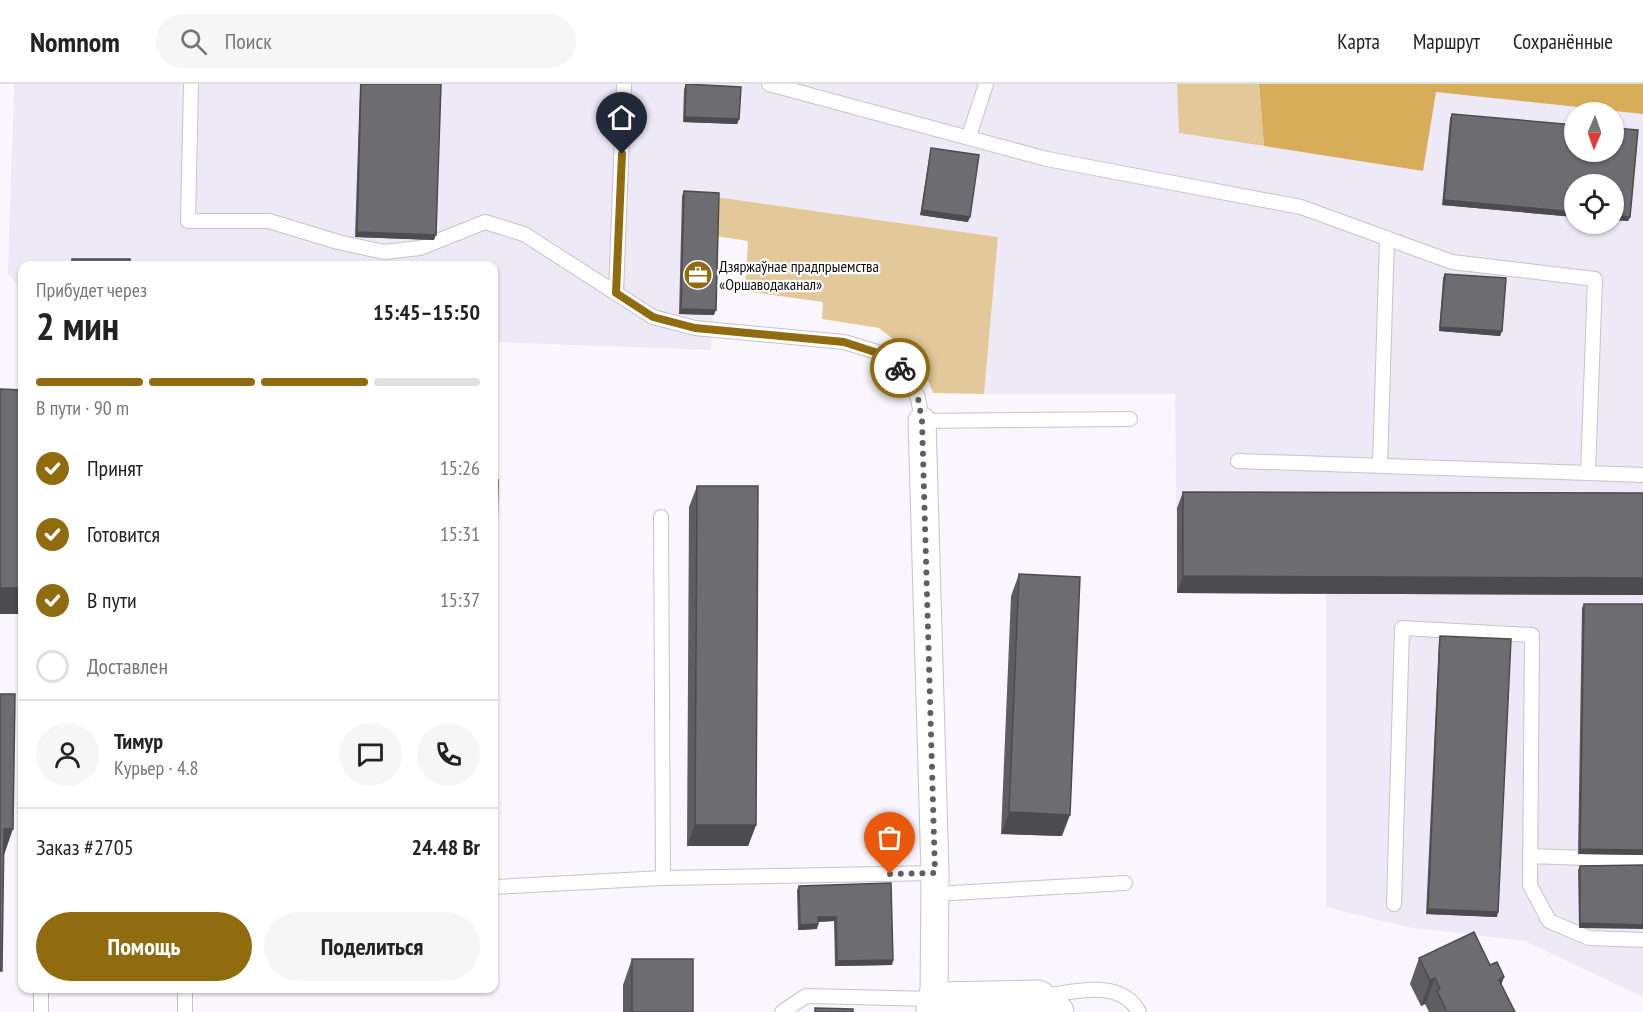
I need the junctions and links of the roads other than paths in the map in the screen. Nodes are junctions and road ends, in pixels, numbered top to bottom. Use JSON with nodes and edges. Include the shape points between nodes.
{"nodes":[{"id":1,"x":191,"y":84,"type":"edge"},
{"id":2,"x":624,"y":84,"type":"edge"},
{"id":3,"x":769,"y":84,"type":"edge"},
{"id":4,"x":986,"y":84,"type":"edge"},
{"id":5,"x":969,"y":136,"type":"junction"},
{"id":6,"x":1387,"y":238,"type":"junction"},
{"id":7,"x":616,"y":293,"type":"junction"},
{"id":8,"x":1130,"y":419,"type":"dead end"},
{"id":9,"x":922,"y":421,"type":"junction"},
{"id":10,"x":1238,"y":461,"type":"dead end"},
{"id":11,"x":1380,"y":466,"type":"junction"},
{"id":12,"x":1588,"y":473,"type":"junction"},
{"id":13,"x":1643,"y":475,"type":"edge"},
{"id":14,"x":661,"y":517,"type":"dead end"},
{"id":15,"x":1530,"y":856,"type":"junction"},
{"id":16,"x":1643,"y":860,"type":"edge"},
{"id":17,"x":663,"y":878,"type":"junction"},
{"id":18,"x":935,"y":883,"type":"junction"},
{"id":19,"x":1125,"y":883,"type":"dead end"},
{"id":20,"x":498,"y":887,"type":"edge"},
{"id":21,"x":1394,"y":904,"type":"dead end"},
{"id":22,"x":1643,"y":940,"type":"edge"},
{"id":23,"x":41,"y":993,"type":"edge"},
{"id":24,"x":185,"y":993,"type":"edge"},
{"id":25,"x":1048,"y":1004,"type":"edge"},
{"id":26,"x":933,"y":1006,"type":"edge"},
{"id":27,"x":41,"y":1012,"type":"edge"},
{"id":28,"x":184,"y":1012,"type":"edge"},
{"id":29,"x":782,"y":1012,"type":"edge"},
{"id":30,"x":1139,"y":1012,"type":"edge"}],
"edges":[{"from":1,"to":7,"type":"lane","via":[[188,221],[269,221],[384,252],[420,248],[485,222],[524,234]]},
{"from":2,"to":7,"type":"lane"},
{"from":3,"to":5,"type":"lane"},
{"from":4,"to":5,"type":"lane"},
{"from":5,"to":6,"type":"lane","via":[[1047,159],[1301,207]]},
{"from":6,"to":11,"type":"lane"},
{"from":6,"to":12,"type":"lane","via":[[1452,262],[1595,279]]},
{"from":7,"to":9,"type":"lane","via":[[653,317],[695,328],[844,342],[887,356],[906,374],[918,398]]},
{"from":8,"to":9,"type":"lane"},
{"from":9,"to":18,"type":"street"},
{"from":10,"to":11,"type":"lane"},
{"from":11,"to":12,"type":"lane"},
{"from":12,"to":13,"type":"lane"},
{"from":14,"to":17,"type":"lane"},
{"from":15,"to":16,"type":"lane"},
{"from":15,"to":21,"type":"lane","via":[[1532,635],[1402,628]]},
{"from":15,"to":22,"type":"lane","via":[[1530,885],[1549,921],[1589,938]]},
{"from":17,"to":18,"type":"lane"},
{"from":17,"to":20,"type":"lane"},
{"from":18,"to":19,"type":"lane"},
{"from":18,"to":26,"type":"street"},
{"from":23,"to":27,"type":"lane"},
{"from":24,"to":28,"type":"lane"},
{"from":25,"to":26,"type":"street"},
{"from":25,"to":30,"type":"lane","via":[[1092,990],[1116,991],[1133,1000]]},
{"from":26,"to":29,"type":"lane","via":[[806,996]]}]}
